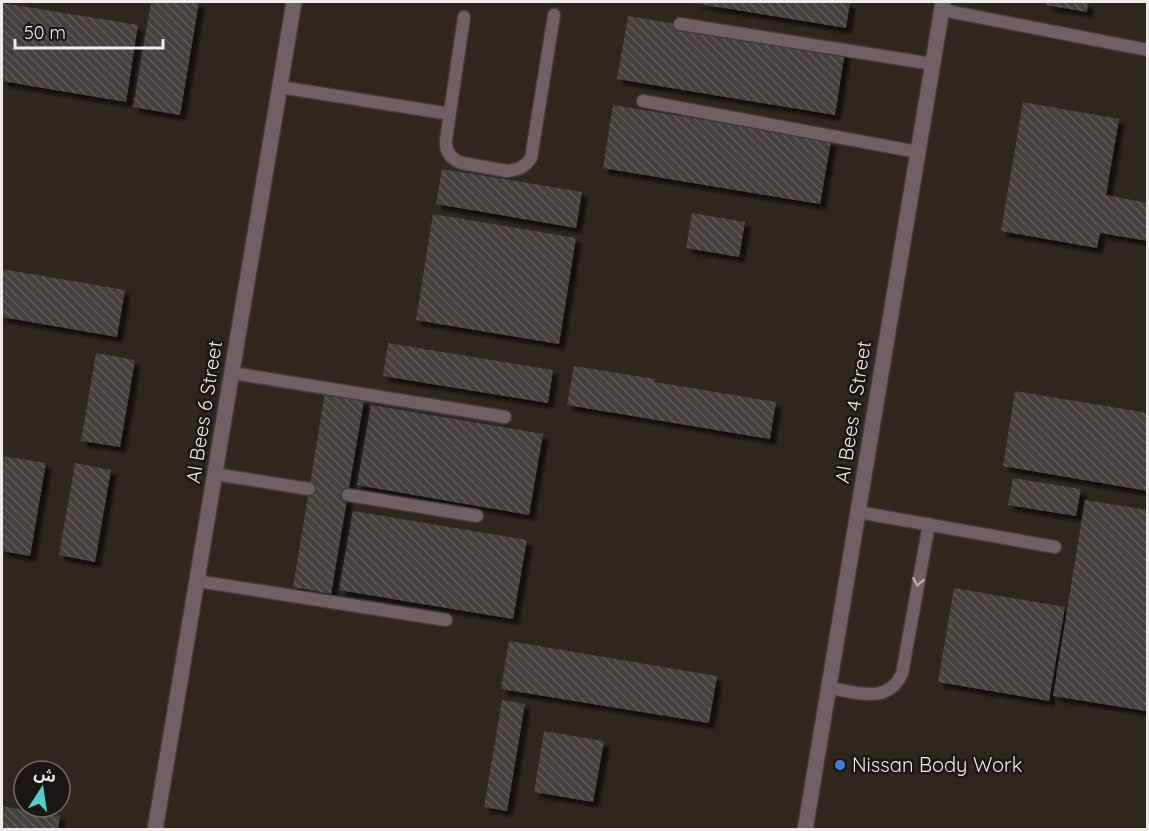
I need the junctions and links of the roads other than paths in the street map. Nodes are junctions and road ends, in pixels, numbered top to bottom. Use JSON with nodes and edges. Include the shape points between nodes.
{"nodes":[{"id":1,"x":294,"y":2,"type":"edge"},
{"id":2,"x":942,"y":6,"type":"edge"},
{"id":3,"x":554,"y":15,"type":"dead end"},
{"id":4,"x":464,"y":17,"type":"dead end"},
{"id":5,"x":680,"y":24,"type":"dead end"},
{"id":6,"x":1148,"y":50,"type":"edge"},
{"id":7,"x":933,"y":64,"type":"junction"},
{"id":8,"x":280,"y":87,"type":"junction"},
{"id":9,"x":642,"y":101,"type":"dead end"},
{"id":10,"x":450,"y":114,"type":"junction"},
{"id":11,"x":918,"y":152,"type":"junction"},
{"id":12,"x":232,"y":373,"type":"junction"},
{"id":13,"x":505,"y":417,"type":"dead end"},
{"id":14,"x":215,"y":474,"type":"junction"},
{"id":15,"x":309,"y":489,"type":"dead end"},
{"id":16,"x":348,"y":495,"type":"dead end"},
{"id":17,"x":858,"y":512,"type":"junction"},
{"id":18,"x":477,"y":516,"type":"dead end"},
{"id":19,"x":929,"y":524,"type":"junction"},
{"id":20,"x":1055,"y":547,"type":"dead end"},
{"id":21,"x":197,"y":580,"type":"junction"},
{"id":22,"x":446,"y":620,"type":"dead end"},
{"id":23,"x":829,"y":688,"type":"junction"},
{"id":24,"x":155,"y":830,"type":"edge"},
{"id":25,"x":805,"y":830,"type":"edge"}],
"edges":[{"from":1,"to":8,"type":"street","name":"Al Bees 6 Street"},
{"from":2,"to":6,"type":"lane"},
{"from":2,"to":7,"type":"street","name":"Al Bees 4 Street"},
{"from":3,"to":10,"type":"lane","via":[[533,150],[527,163],[507,171],[456,161],[446,146]]},
{"from":4,"to":10,"type":"lane"},
{"from":5,"to":7,"type":"lane"},
{"from":7,"to":11,"type":"street","name":"Al Bees 4 Street"},
{"from":8,"to":10,"type":"lane"},
{"from":8,"to":12,"type":"street","name":"Al Bees 6 Street"},
{"from":9,"to":11,"type":"lane"},
{"from":11,"to":17,"type":"street","name":"Al Bees 4 Street"},
{"from":12,"to":13,"type":"lane"},
{"from":12,"to":14,"type":"street","name":"Al Bees 6 Street"},
{"from":14,"to":15,"type":"lane"},
{"from":14,"to":21,"type":"street","name":"Al Bees 6 Street"},
{"from":16,"to":18,"type":"lane"},
{"from":17,"to":19,"type":"lane"},
{"from":17,"to":23,"type":"street","name":"Al Bees 4 Street"},
{"from":19,"to":20,"type":"lane"},
{"from":19,"to":23,"type":"lane","one_way":true,"via":[[898,681],[893,688],[878,694]]},
{"from":21,"to":22,"type":"lane"},
{"from":21,"to":24,"type":"street","name":"Al Bees 6 Street"},
{"from":23,"to":25,"type":"street","name":"Al Bees 4 Street"}]}
